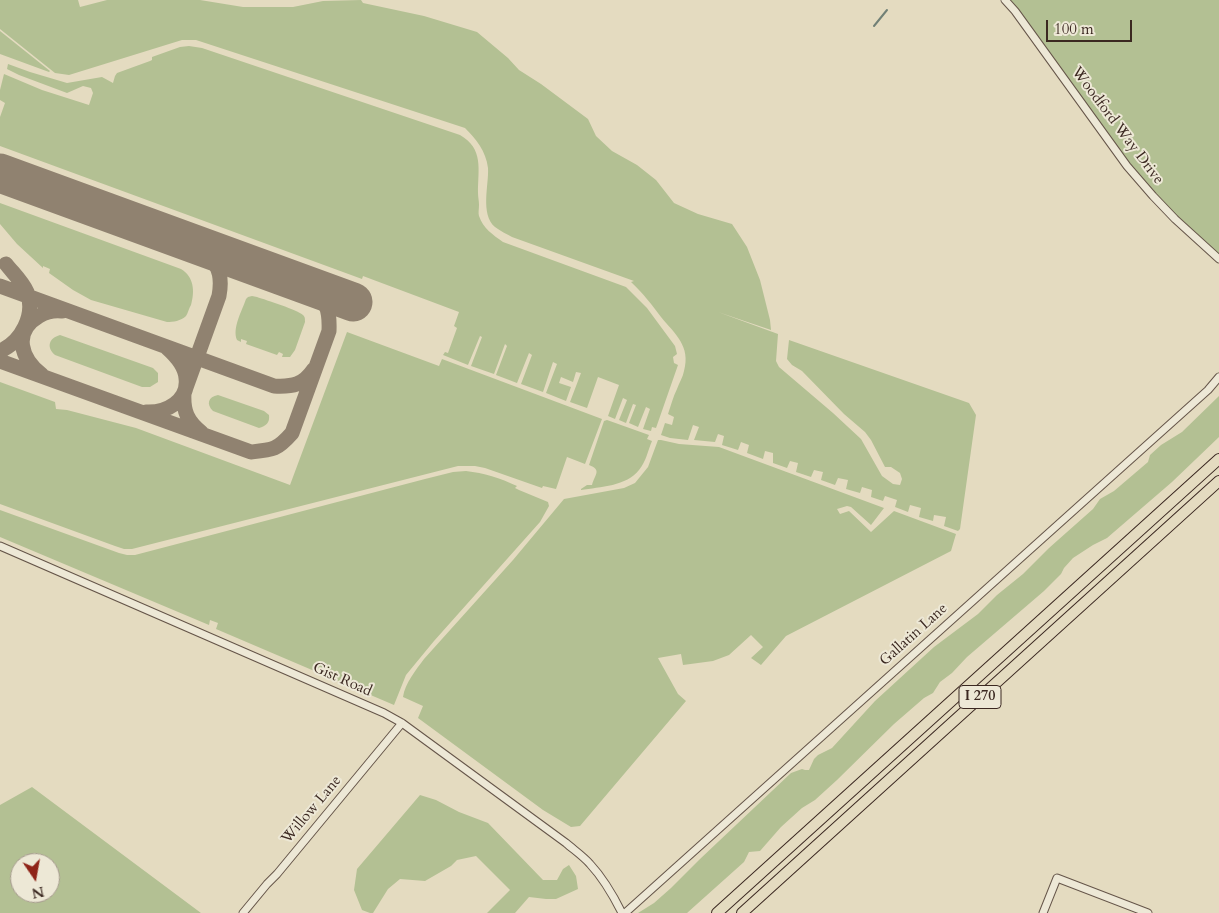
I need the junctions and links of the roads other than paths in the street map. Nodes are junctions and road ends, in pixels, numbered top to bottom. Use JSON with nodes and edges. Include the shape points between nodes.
{"nodes":[{"id":1,"x":1005,"y":0,"type":"edge"},
{"id":2,"x":1219,"y":258,"type":"edge"},
{"id":3,"x":1219,"y":376,"type":"edge"},
{"id":4,"x":1219,"y":459,"type":"edge"},
{"id":5,"x":1219,"y":481,"type":"edge"},
{"id":6,"x":0,"y":546,"type":"edge"},
{"id":7,"x":402,"y":723,"type":"junction"},
{"id":8,"x":243,"y":913,"type":"edge"},
{"id":9,"x":624,"y":913,"type":"edge"},
{"id":10,"x":717,"y":913,"type":"edge"},
{"id":11,"x":742,"y":913,"type":"edge"},
{"id":12,"x":1043,"y":913,"type":"edge"},
{"id":13,"x":1148,"y":913,"type":"edge"}],
"edges":[{"from":1,"to":2,"type":"street","name":"Woodford Way Drive","via":[[1127,166],[1169,213]]},
{"from":3,"to":9,"type":"street","name":"Gallatin Lane","via":[[1208,390]]},
{"from":4,"to":10,"type":"highway","number":"I 270"},
{"from":5,"to":11,"type":"highway","number":"I 270"},
{"from":6,"to":7,"type":"street","name":"Gist Road"},
{"from":7,"to":8,"type":"street","name":"Willow Lane"},
{"from":7,"to":9,"type":"street","name":"Gist Road","via":[[566,843],[601,877]]},
{"from":12,"to":13,"type":"street","via":[[1057,878]]}]}
